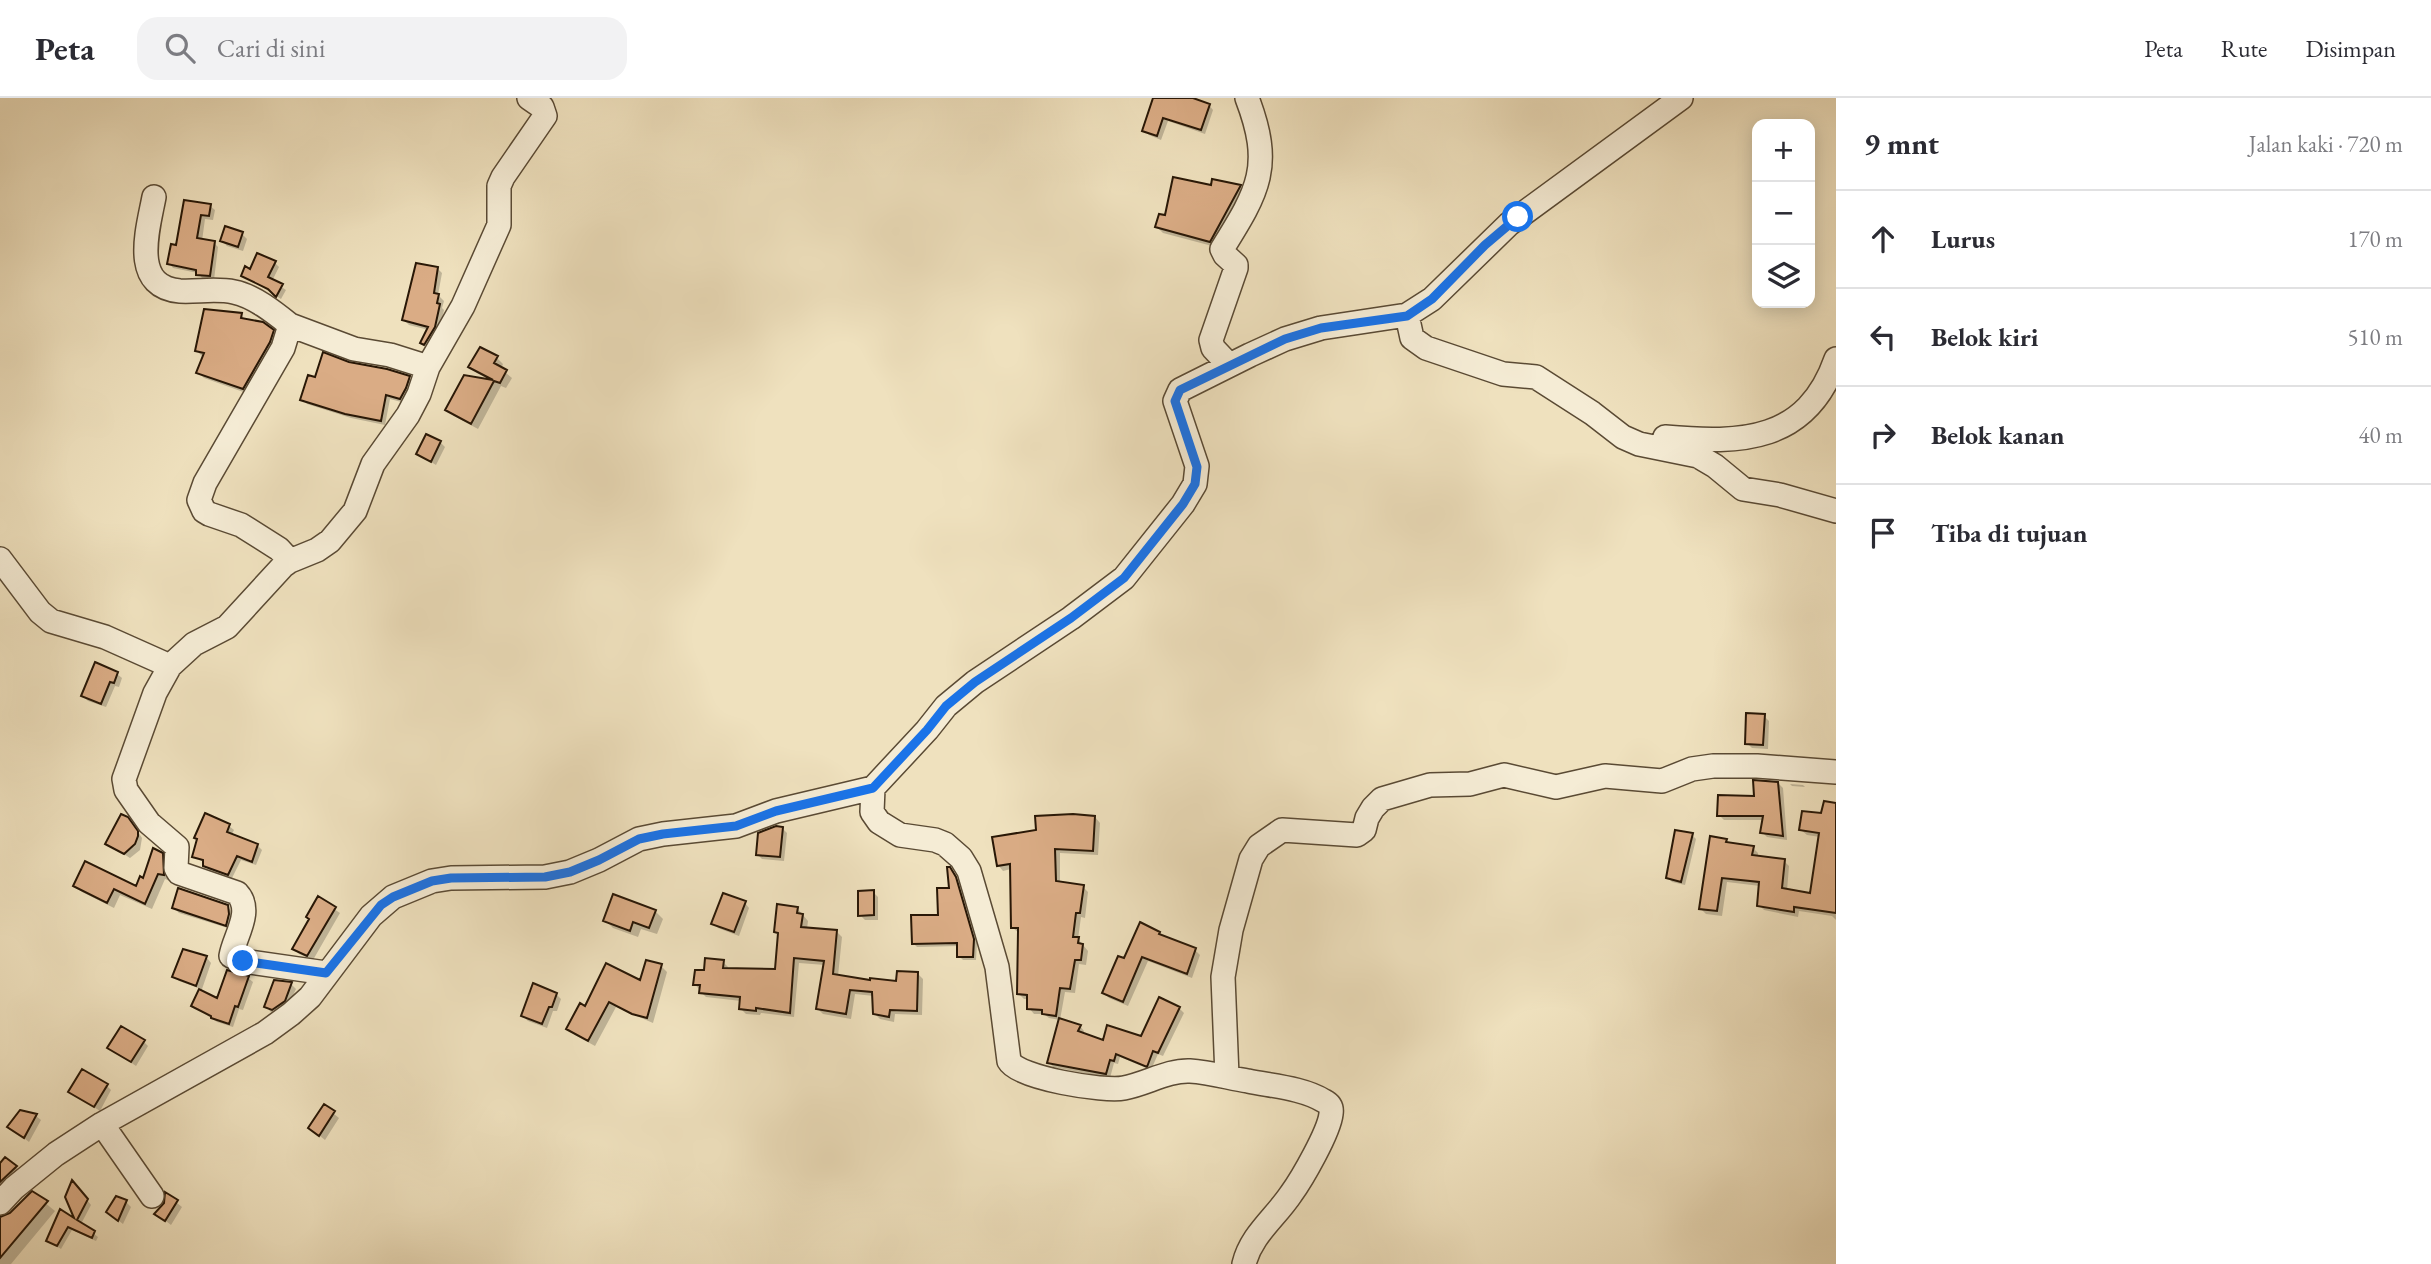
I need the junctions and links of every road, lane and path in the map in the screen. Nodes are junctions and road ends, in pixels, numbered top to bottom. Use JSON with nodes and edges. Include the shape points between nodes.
{"nodes":[{"id":1,"x":529,"y":98,"type":"edge"},
{"id":2,"x":1247,"y":98,"type":"edge"},
{"id":3,"x":1681,"y":98,"type":"edge"},
{"id":4,"x":154,"y":197,"type":"dead end"},
{"id":5,"x":1407,"y":316,"type":"junction"},
{"id":6,"x":290,"y":325,"type":"junction"},
{"id":7,"x":1836,"y":359,"type":"edge"},
{"id":8,"x":1229,"y":365,"type":"junction"},
{"id":9,"x":428,"y":367,"type":"junction"},
{"id":10,"x":1616,"y":432,"type":"junction"},
{"id":11,"x":1836,"y":511,"type":"edge"},
{"id":12,"x":0,"y":559,"type":"edge"},
{"id":13,"x":290,"y":561,"type":"junction"},
{"id":14,"x":170,"y":666,"type":"junction"},
{"id":15,"x":1836,"y":772,"type":"edge"},
{"id":16,"x":873,"y":788,"type":"junction"},
{"id":17,"x":326,"y":973,"type":"junction"},
{"id":18,"x":1227,"y":1076,"type":"junction"},
{"id":19,"x":102,"y":1124,"type":"junction"},
{"id":20,"x":152,"y":1196,"type":"dead end"},
{"id":21,"x":0,"y":1203,"type":"edge"},
{"id":22,"x":1244,"y":1264,"type":"edge"}],
"edges":[{"from":1,"to":9,"type":"street","via":[[542,107],[545,116],[502,177],[499,225],[463,306]]},
{"from":2,"to":8,"type":"street","via":[[1261,143],[1261,172],[1223,248],[1236,268],[1211,340]]},
{"from":3,"to":5,"type":"street","via":[[1509,224],[1432,299]]},
{"from":4,"to":6,"type":"street","via":[[145,259],[152,277],[171,289],[235,292]]},
{"from":5,"to":8,"type":"street","via":[[1321,328]]},
{"from":5,"to":10,"type":"street","via":[[1410,334],[1421,345],[1503,374],[1536,377]]},
{"from":6,"to":9,"type":"street","via":[[354,349]]},
{"from":6,"to":13,"type":"street","via":[[284,348],[205,483],[200,500],[204,511],[241,525]]},
{"from":7,"to":10,"type":"street","via":[[1808,408],[1784,427],[1762,436],[1717,440]]},
{"from":8,"to":16,"type":"street","via":[[1180,390],[1175,401],[1197,467],[1195,484],[1124,578],[946,706]]},
{"from":9,"to":13,"type":"street","via":[[419,394],[373,464],[348,522],[317,550]]},
{"from":10,"to":11,"type":"street","via":[[1639,444],[1698,456],[1743,489]]},
{"from":12,"to":14,"type":"street","via":[[51,621],[105,637]]},
{"from":13,"to":14,"type":"street","via":[[227,627],[194,644]]},
{"from":14,"to":17,"type":"street","via":[[135,746],[124,779],[126,790],[149,823],[177,847],[179,873],[241,898],[244,914],[231,956]]},
{"from":15,"to":18,"type":"street","via":[[1713,766],[1662,781],[1605,776],[1556,787],[1504,775],[1469,784],[1430,785],[1382,799],[1357,835],[1282,830],[1259,846],[1251,859],[1231,930],[1223,977]]},
{"from":16,"to":17,"type":"street","via":[[776,811],[736,826],[639,839],[584,867],[545,877],[432,881],[381,905]]},
{"from":16,"to":18,"type":"street","via":[[872,811],[879,822],[900,835],[945,844],[969,871],[997,967],[1011,1066],[1029,1075],[1097,1088],[1120,1089],[1174,1072]]},
{"from":17,"to":19,"type":"street","via":[[310,997],[265,1033]]},
{"from":18,"to":22,"type":"street","via":[[1304,1093],[1324,1100],[1331,1109],[1320,1143],[1291,1195],[1252,1243]]},
{"from":19,"to":20,"type":"street"},
{"from":19,"to":21,"type":"street","via":[[56,1154]]}]}
